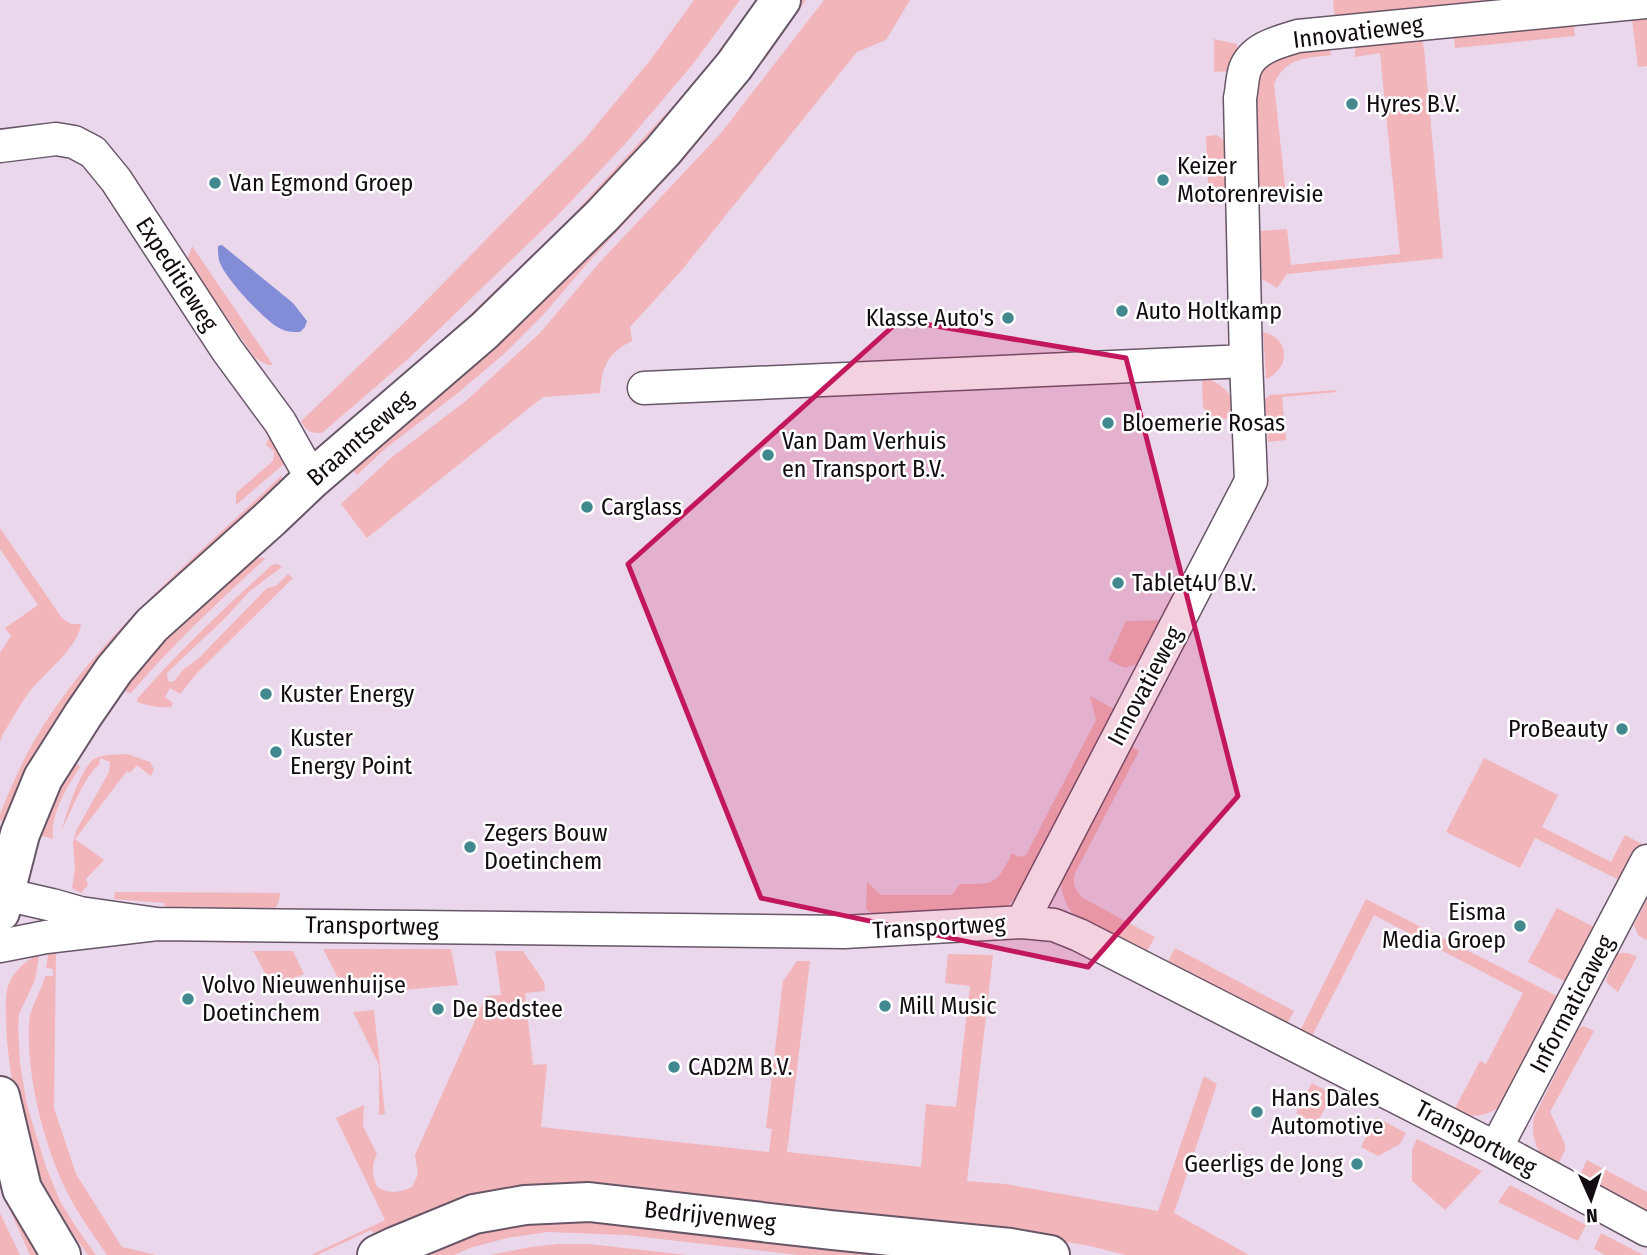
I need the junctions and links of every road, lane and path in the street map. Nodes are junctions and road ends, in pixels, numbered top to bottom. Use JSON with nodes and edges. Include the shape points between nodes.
{"nodes":[{"id":1,"x":781,"y":0,"type":"edge"},
{"id":2,"x":1647,"y":2,"type":"edge"},
{"id":3,"x":0,"y":146,"type":"edge"},
{"id":4,"x":1246,"y":361,"type":"junction"},
{"id":5,"x":644,"y":388,"type":"dead end"},
{"id":6,"x":312,"y":479,"type":"junction"},
{"id":7,"x":1647,"y":861,"type":"edge"},
{"id":8,"x":1,"y":901,"type":"edge"},
{"id":9,"x":1022,"y":922,"type":"junction"},
{"id":10,"x":157,"y":924,"type":"junction"},
{"id":11,"x":0,"y":946,"type":"edge"},
{"id":12,"x":0,"y":1096,"type":"edge"},
{"id":13,"x":1496,"y":1148,"type":"junction"},
{"id":14,"x":1647,"y":1230,"type":"edge"},
{"id":15,"x":61,"y":1255,"type":"edge"},
{"id":16,"x":377,"y":1255,"type":"edge"},
{"id":17,"x":1050,"y":1255,"type":"edge"}],
"edges":[{"from":1,"to":6,"type":"street","name":"Braamtseweg","via":[[734,66],[602,216],[484,331]]},
{"from":2,"to":4,"type":"street","name":"Innovatieweg","via":[[1298,36],[1270,44],[1256,55],[1246,68],[1240,98]]},
{"from":3,"to":6,"type":"street","name":"Expeditieweg","via":[[56,139],[93,152],[280,422]]},
{"from":4,"to":5,"type":"street"},
{"from":4,"to":9,"type":"street","name":"Innovatieweg","via":[[1251,481]]},
{"from":6,"to":8,"type":"street","name":"Braamtseweg","via":[[152,625],[114,670],[43,779],[20,834]]},
{"from":7,"to":13,"type":"street","name":"Informaticaweg"},
{"from":8,"to":10,"type":"street","name":"Transportweg"},
{"from":9,"to":10,"type":"street","name":"Transportweg","via":[[844,932]]},
{"from":9,"to":13,"type":"street","name":"Transportweg","via":[[1054,925],[1079,935]]},
{"from":10,"to":11,"type":"street","name":"Transportweg"},
{"from":12,"to":15,"type":"street","via":[[22,1189]]},
{"from":13,"to":14,"type":"street","name":"Transportweg"},
{"from":16,"to":17,"type":"street","name":"Bedrijvenweg","via":[[474,1214],[525,1205],[589,1202]]}]}
